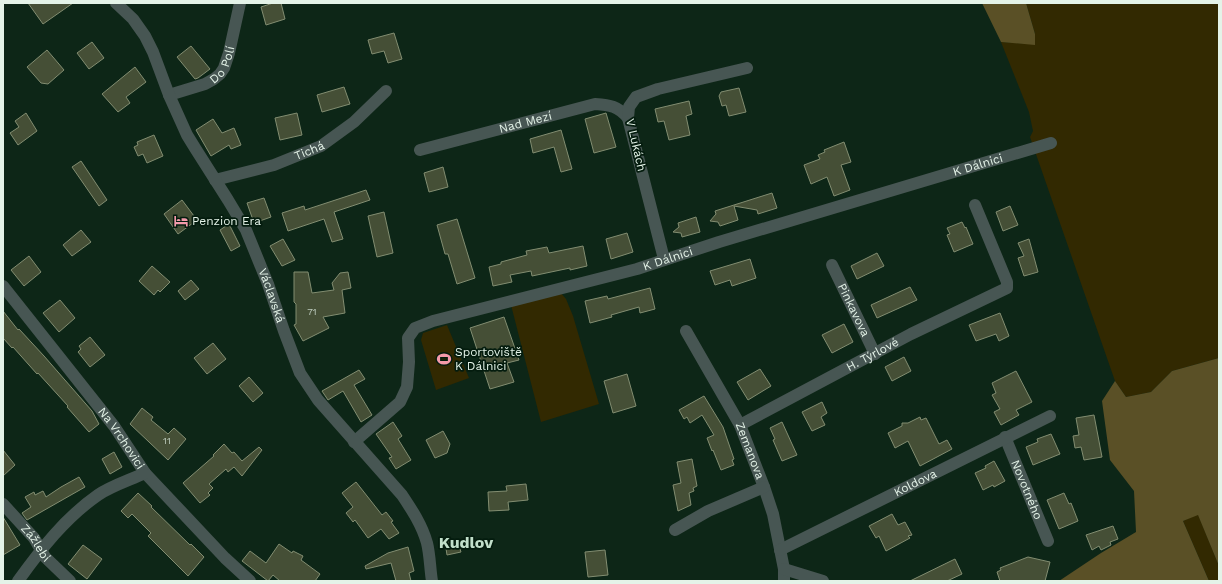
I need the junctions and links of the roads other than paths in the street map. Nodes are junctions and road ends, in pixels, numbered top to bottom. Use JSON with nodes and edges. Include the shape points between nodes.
{"nodes":[{"id":1,"x":116,"y":3,"type":"edge"},
{"id":2,"x":240,"y":3,"type":"edge"},
{"id":3,"x":747,"y":68,"type":"dead end"},
{"id":4,"x":386,"y":91,"type":"dead end"},
{"id":5,"x":169,"y":94,"type":"junction"},
{"id":6,"x":628,"y":118,"type":"junction"},
{"id":7,"x":1051,"y":143,"type":"dead end"},
{"id":8,"x":420,"y":150,"type":"dead end"},
{"id":9,"x":215,"y":180,"type":"junction"},
{"id":10,"x":975,"y":205,"type":"dead end"},
{"id":11,"x":664,"y":260,"type":"junction"},
{"id":12,"x":832,"y":265,"type":"dead end"},
{"id":13,"x":3,"y":286,"type":"edge"},
{"id":14,"x":686,"y":331,"type":"dead end"},
{"id":15,"x":875,"y":354,"type":"junction"},
{"id":16,"x":1050,"y":416,"type":"dead end"},
{"id":17,"x":740,"y":425,"type":"junction"},
{"id":18,"x":1005,"y":437,"type":"junction"},
{"id":19,"x":354,"y":442,"type":"junction"},
{"id":20,"x":145,"y":473,"type":"junction"},
{"id":21,"x":764,"y":488,"type":"junction"},
{"id":22,"x":3,"y":504,"type":"edge"},
{"id":23,"x":675,"y":530,"type":"dead end"},
{"id":24,"x":1048,"y":541,"type":"dead end"},
{"id":25,"x":41,"y":550,"type":"junction"},
{"id":26,"x":780,"y":550,"type":"junction"},
{"id":27,"x":784,"y":575,"type":"edge"},
{"id":28,"x":18,"y":581,"type":"edge"},
{"id":29,"x":70,"y":581,"type":"edge"},
{"id":30,"x":250,"y":581,"type":"edge"},
{"id":31,"x":432,"y":581,"type":"edge"},
{"id":32,"x":823,"y":581,"type":"edge"}],
"edges":[{"from":1,"to":5,"type":"street","name":"Václavská","via":[[145,36]]},
{"from":2,"to":5,"type":"street","name":"Do Polí","via":[[229,53],[220,74],[205,84]]},
{"from":3,"to":6,"type":"street","name":"V Lukách","via":[[658,89],[636,97],[629,107]]},
{"from":4,"to":9,"type":"street","name":"Tichá","via":[[354,122],[321,146],[274,165]]},
{"from":5,"to":9,"type":"street","name":"Václavská","via":[[187,135]]},
{"from":6,"to":8,"type":"street","name":"Nad Mezí","via":[[622,111],[610,105],[595,104]]},
{"from":6,"to":11,"type":"street","name":"V Lukách"},
{"from":7,"to":11,"type":"street","name":"K Dálnici"},
{"from":9,"to":19,"type":"street","name":"Václavská","via":[[246,230],[300,373],[318,400]]},
{"from":10,"to":15,"type":"street","name":"H. Týrlové","via":[[1007,282],[1007,288]]},
{"from":11,"to":19,"type":"street","name":"K Dálnici","via":[[414,328],[408,338],[407,387],[400,402]]},
{"from":12,"to":15,"type":"street","name":"Pinkavova"},
{"from":13,"to":20,"type":"street","name":"Na Vrchovici","via":[[114,426]]},
{"from":14,"to":17,"type":"street","name":"Zemanova"},
{"from":15,"to":17,"type":"street","name":"H. Týrlové"},
{"from":16,"to":18,"type":"street","name":"Koldova"},
{"from":17,"to":21,"type":"street","name":"Zemanova"},
{"from":18,"to":24,"type":"street","name":"Novotného"},
{"from":18,"to":26,"type":"street","name":"Koldova"},
{"from":19,"to":31,"type":"street","name":"Václavská","via":[[402,495],[412,510],[427,544]]},
{"from":20,"to":25,"type":"street","via":[[98,495],[71,518]]},
{"from":20,"to":30,"type":"street","name":"Na Vrchovici","via":[[224,558]]},
{"from":21,"to":23,"type":"street","via":[[708,511]]},
{"from":21,"to":26,"type":"street","name":"Zemanova"},
{"from":22,"to":25,"type":"street","name":"Zážlebí","via":[[34,538]]},
{"from":25,"to":28,"type":"street"},
{"from":25,"to":29,"type":"street","name":"Zážlebí"},
{"from":26,"to":27,"type":"street","name":"Zemanova"},
{"from":27,"to":32,"type":"street"}]}
